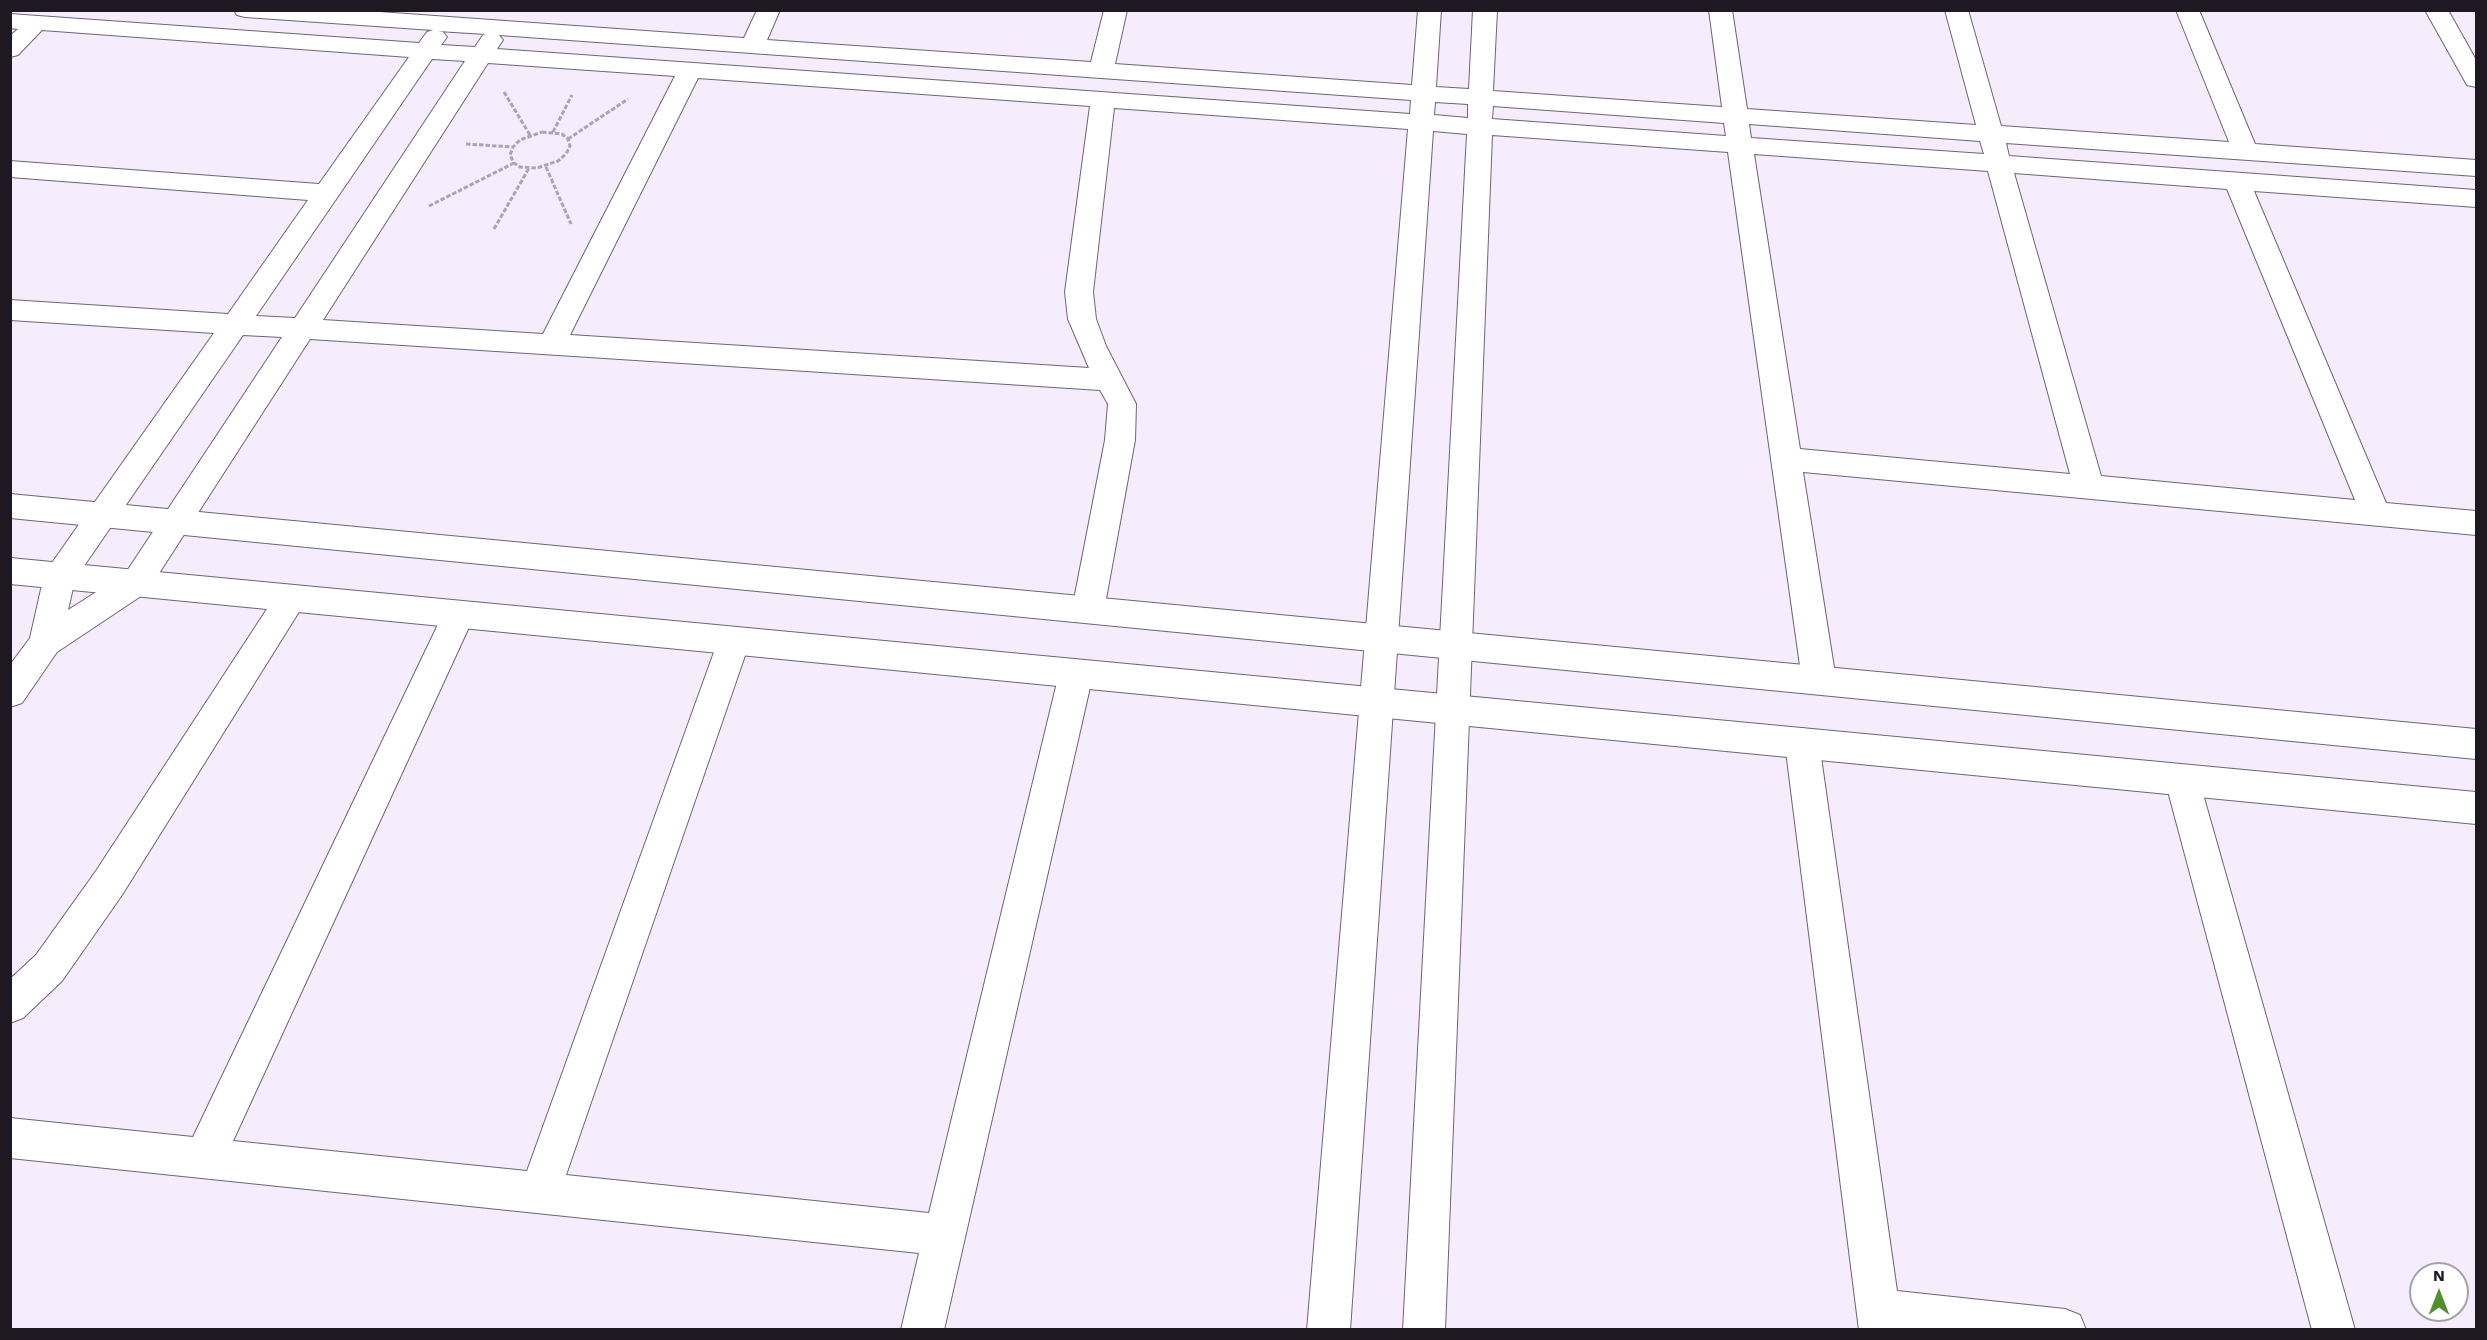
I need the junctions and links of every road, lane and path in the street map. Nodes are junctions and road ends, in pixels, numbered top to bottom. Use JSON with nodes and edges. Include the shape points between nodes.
{"nodes":[{"id":1,"x":245,"y":10,"type":"edge"},
{"id":2,"x":769,"y":10,"type":"edge"},
{"id":3,"x":1116,"y":10,"type":"edge"},
{"id":4,"x":1430,"y":10,"type":"edge"},
{"id":5,"x":1485,"y":10,"type":"edge"},
{"id":6,"x":1720,"y":10,"type":"edge"},
{"id":7,"x":1956,"y":10,"type":"edge"},
{"id":8,"x":2187,"y":10,"type":"edge"},
{"id":9,"x":2436,"y":10,"type":"edge"},
{"id":10,"x":391,"y":16,"type":"edge"},
{"id":11,"x":448,"y":17,"type":"edge"},
{"id":12,"x":505,"y":19,"type":"edge"},
{"id":13,"x":10,"y":21,"type":"edge"},
{"id":14,"x":36,"y":23,"type":"junction"},
{"id":15,"x":752,"y":46,"type":"junction"},
{"id":16,"x":10,"y":50,"type":"edge"},
{"id":17,"x":425,"y":51,"type":"junction"},
{"id":18,"x":481,"y":55,"type":"junction"},
{"id":19,"x":682,"y":70,"type":"junction"},
{"id":20,"x":1101,"y":71,"type":"junction"},
{"id":21,"x":2476,"y":80,"type":"edge"},
{"id":22,"x":1103,"y":100,"type":"junction"},
{"id":23,"x":1422,"y":108,"type":"junction"},
{"id":24,"x":1480,"y":112,"type":"junction"},
{"id":25,"x":1736,"y":116,"type":"junction"},
{"id":26,"x":1990,"y":133,"type":"junction"},
{"id":27,"x":530,"y":135,"type":"junction"},
{"id":28,"x":568,"y":139,"type":"junction"},
{"id":29,"x":1740,"y":145,"type":"junction"},
{"id":30,"x":2246,"y":152,"type":"junction"},
{"id":31,"x":514,"y":163,"type":"junction"},
{"id":32,"x":1999,"y":164,"type":"junction"},
{"id":33,"x":546,"y":167,"type":"junction"},
{"id":34,"x":529,"y":168,"type":"junction"},
{"id":35,"x":2476,"y":168,"type":"edge"},
{"id":36,"x":10,"y":169,"type":"edge"},
{"id":37,"x":2237,"y":181,"type":"junction"},
{"id":38,"x":326,"y":193,"type":"junction"},
{"id":39,"x":2476,"y":198,"type":"edge"},
{"id":40,"x":421,"y":210,"type":"dead end"},
{"id":41,"x":494,"y":229,"type":"dead end"},
{"id":42,"x":590,"y":268,"type":"junction"},
{"id":43,"x":10,"y":310,"type":"edge"},
{"id":44,"x":235,"y":325,"type":"junction"},
{"id":45,"x":302,"y":329,"type":"junction"},
{"id":46,"x":551,"y":345,"type":"junction"},
{"id":47,"x":1111,"y":380,"type":"junction"},
{"id":48,"x":1786,"y":459,"type":"junction"},
{"id":49,"x":2089,"y":487,"type":"junction"},
{"id":50,"x":10,"y":506,"type":"edge"},
{"id":51,"x":2376,"y":514,"type":"junction"},
{"id":52,"x":102,"y":515,"type":"junction"},
{"id":53,"x":175,"y":522,"type":"junction"},
{"id":54,"x":2476,"y":523,"type":"edge"},
{"id":55,"x":10,"y":571,"type":"edge"},
{"id":56,"x":60,"y":576,"type":"junction"},
{"id":57,"x":136,"y":583,"type":"junction"},
{"id":58,"x":291,"y":598,"type":"junction"},
{"id":59,"x":1088,"y":610,"type":"junction"},
{"id":60,"x":459,"y":614,"type":"junction"},
{"id":61,"x":1382,"y":638,"type":"junction"},
{"id":62,"x":734,"y":641,"type":"junction"},
{"id":63,"x":45,"y":642,"type":"junction"},
{"id":64,"x":1456,"y":646,"type":"junction"},
{"id":65,"x":1076,"y":674,"type":"junction"},
{"id":66,"x":1819,"y":680,"type":"junction"},
{"id":67,"x":10,"y":693,"type":"edge"},
{"id":68,"x":1377,"y":703,"type":"junction"},
{"id":69,"x":1452,"y":710,"type":"junction"},
{"id":70,"x":1802,"y":743,"type":"junction"},
{"id":71,"x":2476,"y":744,"type":"edge"},
{"id":72,"x":2182,"y":780,"type":"junction"},
{"id":73,"x":2476,"y":808,"type":"edge"},
{"id":74,"x":10,"y":1005,"type":"edge"},
{"id":75,"x":10,"y":1138,"type":"edge"},
{"id":76,"x":204,"y":1158,"type":"junction"},
{"id":77,"x":539,"y":1194,"type":"junction"},
{"id":78,"x":944,"y":1235,"type":"junction"},
{"id":79,"x":1880,"y":1320,"type":"edge"},
{"id":80,"x":922,"y":1329,"type":"edge"},
{"id":81,"x":1328,"y":1329,"type":"edge"},
{"id":82,"x":1424,"y":1329,"type":"edge"},
{"id":83,"x":2065,"y":1329,"type":"edge"},
{"id":84,"x":2334,"y":1329,"type":"edge"}],
"edges":[{"from":1,"to":10,"type":"street"},
{"from":2,"to":15,"type":"street"},
{"from":3,"to":20,"type":"street"},
{"from":4,"to":23,"type":"street"},
{"from":5,"to":24,"type":"street"},
{"from":6,"to":25,"type":"street"},
{"from":7,"to":26,"type":"street"},
{"from":8,"to":30,"type":"street"},
{"from":9,"to":21,"type":"street"},
{"from":10,"to":11,"type":"street"},
{"from":11,"to":12,"type":"street"},
{"from":11,"to":17,"type":"street"},
{"from":12,"to":15,"type":"street"},
{"from":12,"to":18,"type":"street"},
{"from":13,"to":14,"type":"street"},
{"from":14,"to":16,"type":"street"},
{"from":14,"to":17,"type":"street"},
{"from":15,"to":20,"type":"street"},
{"from":17,"to":18,"type":"street"},
{"from":17,"to":38,"type":"street"},
{"from":18,"to":19,"type":"street"},
{"from":18,"to":27,"type":"path"},
{"from":18,"to":45,"type":"street"},
{"from":19,"to":22,"type":"street"},
{"from":19,"to":28,"type":"path"},
{"from":19,"to":42,"type":"street"},
{"from":20,"to":23,"type":"street"},
{"from":22,"to":23,"type":"street"},
{"from":22,"to":47,"type":"street","via":[[1078,292],[1092,346]]},
{"from":23,"to":24,"type":"street"},
{"from":23,"to":61,"type":"street"},
{"from":24,"to":25,"type":"street"},
{"from":24,"to":29,"type":"street"},
{"from":24,"to":64,"type":"street"},
{"from":25,"to":26,"type":"street"},
{"from":25,"to":29,"type":"street"},
{"from":26,"to":30,"type":"street"},
{"from":26,"to":32,"type":"street"},
{"from":27,"to":28,"type":"path","via":[[553,132]]},
{"from":27,"to":31,"type":"path","via":[[513,147],[510,155]]},
{"from":28,"to":33,"type":"path","via":[[566,154]]},
{"from":29,"to":32,"type":"street"},
{"from":29,"to":48,"type":"street"},
{"from":30,"to":35,"type":"street"},
{"from":31,"to":34,"type":"path"},
{"from":31,"to":40,"type":"path"},
{"from":32,"to":37,"type":"street"},
{"from":32,"to":49,"type":"street"},
{"from":33,"to":34,"type":"path"},
{"from":33,"to":42,"type":"path"},
{"from":34,"to":41,"type":"path"},
{"from":36,"to":38,"type":"street"},
{"from":37,"to":39,"type":"street"},
{"from":37,"to":51,"type":"street"},
{"from":38,"to":44,"type":"street"},
{"from":42,"to":46,"type":"street"},
{"from":43,"to":44,"type":"street"},
{"from":44,"to":45,"type":"street"},
{"from":44,"to":52,"type":"street"},
{"from":45,"to":46,"type":"street"},
{"from":45,"to":53,"type":"street"},
{"from":46,"to":47,"type":"street"},
{"from":47,"to":59,"type":"street","via":[[1122,404],[1120,440]]},
{"from":48,"to":49,"type":"street"},
{"from":48,"to":66,"type":"street"},
{"from":49,"to":51,"type":"street"},
{"from":50,"to":52,"type":"street"},
{"from":51,"to":54,"type":"street"},
{"from":52,"to":53,"type":"street"},
{"from":52,"to":56,"type":"street"},
{"from":53,"to":57,"type":"street"},
{"from":53,"to":59,"type":"street"},
{"from":55,"to":56,"type":"street"},
{"from":56,"to":57,"type":"street"},
{"from":56,"to":63,"type":"street"},
{"from":57,"to":58,"type":"street"},
{"from":57,"to":63,"type":"street"},
{"from":58,"to":60,"type":"street"},
{"from":58,"to":74,"type":"street","via":[[109,883],[49,968]]},
{"from":59,"to":61,"type":"street"},
{"from":60,"to":62,"type":"street"},
{"from":60,"to":76,"type":"street"},
{"from":61,"to":64,"type":"street"},
{"from":61,"to":68,"type":"street"},
{"from":62,"to":65,"type":"street"},
{"from":62,"to":77,"type":"street"},
{"from":63,"to":67,"type":"street"},
{"from":64,"to":66,"type":"street"},
{"from":64,"to":69,"type":"street"},
{"from":65,"to":68,"type":"street"},
{"from":65,"to":78,"type":"street"},
{"from":66,"to":71,"type":"street"},
{"from":68,"to":69,"type":"street"},
{"from":68,"to":81,"type":"street"},
{"from":69,"to":70,"type":"street"},
{"from":69,"to":82,"type":"street"},
{"from":70,"to":72,"type":"street"},
{"from":70,"to":79,"type":"street"},
{"from":72,"to":73,"type":"street"},
{"from":72,"to":84,"type":"street"},
{"from":75,"to":76,"type":"street"},
{"from":76,"to":77,"type":"street"},
{"from":77,"to":78,"type":"street"},
{"from":78,"to":80,"type":"street"},
{"from":79,"to":83,"type":"street"}]}
